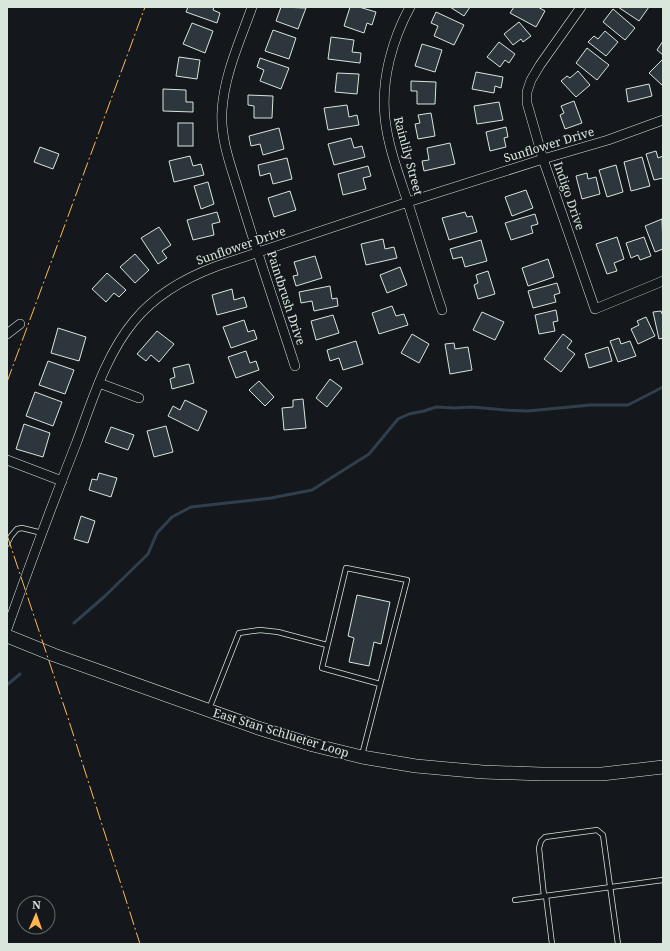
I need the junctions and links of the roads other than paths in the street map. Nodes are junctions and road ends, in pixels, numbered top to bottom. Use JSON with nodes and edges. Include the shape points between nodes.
{"nodes":[{"id":1,"x":252,"y":7,"type":"edge"},
{"id":2,"x":410,"y":7,"type":"edge"},
{"id":3,"x":580,"y":7,"type":"edge"},
{"id":4,"x":663,"y":120,"type":"edge"},
{"id":5,"x":543,"y":159,"type":"junction"},
{"id":6,"x":408,"y":202,"type":"junction"},
{"id":7,"x":258,"y":253,"type":"junction"},
{"id":8,"x":663,"y":281,"type":"edge"},
{"id":9,"x":442,"y":310,"type":"dead end"},
{"id":10,"x":20,"y":324,"type":"dead end"},
{"id":11,"x":7,"y":334,"type":"edge"},
{"id":12,"x":295,"y":366,"type":"dead end"},
{"id":13,"x":99,"y":383,"type":"junction"},
{"id":14,"x":139,"y":398,"type":"dead end"},
{"id":15,"x":7,"y":460,"type":"edge"},
{"id":16,"x":62,"y":481,"type":"junction"},
{"id":17,"x":42,"y":533,"type":"junction"},
{"id":18,"x":7,"y":544,"type":"edge"},
{"id":19,"x":7,"y":629,"type":"edge"},
{"id":20,"x":7,"y":636,"type":"edge"},
{"id":21,"x":328,"y":645,"type":"junction"},
{"id":22,"x":380,"y":684,"type":"junction"},
{"id":23,"x":208,"y":711,"type":"junction"},
{"id":24,"x":362,"y":757,"type":"junction"},
{"id":25,"x":663,"y":767,"type":"edge"},
{"id":26,"x":663,"y":880,"type":"edge"},
{"id":27,"x":611,"y":887,"type":"junction"},
{"id":28,"x":545,"y":896,"type":"junction"},
{"id":29,"x":515,"y":900,"type":"dead end"},
{"id":30,"x":552,"y":944,"type":"edge"},
{"id":31,"x":618,"y":944,"type":"edge"}],
"edges":[{"from":1,"to":7,"type":"street","name":"Paintbrush Drive","via":[[233,58],[224,90],[222,113],[228,157]]},
{"from":2,"to":6,"type":"street","name":"Rainlily Street","via":[[393,46],[385,85],[387,134]]},
{"from":3,"to":5,"type":"street","name":"Indigo Drive","via":[[540,65],[527,92],[529,113]]},
{"from":4,"to":5,"type":"street","name":"Sunflower Drive","via":[[608,140]]},
{"from":5,"to":6,"type":"street","name":"Sunflower Drive"},
{"from":5,"to":8,"type":"street","name":"Indigo Drive","via":[[595,309]]},
{"from":6,"to":7,"type":"street","name":"Sunflower Drive"},
{"from":6,"to":9,"type":"street","name":"Rainlily Street"},
{"from":7,"to":12,"type":"street","name":"Paintbrush Drive"},
{"from":7,"to":13,"type":"street","name":"Sunflower Drive","via":[[194,275],[172,287],[152,303],[120,339]]},
{"from":10,"to":11,"type":"street"},
{"from":13,"to":14,"type":"street"},
{"from":13,"to":16,"type":"street","name":"Sunflower Drive"},
{"from":15,"to":16,"type":"street"},
{"from":16,"to":17,"type":"street","name":"Sunflower Drive"},
{"from":17,"to":18,"type":"lane","via":[[17,529]]},
{"from":17,"to":19,"type":"street","name":"Sunflower Drive"},
{"from":20,"to":23,"type":"main road","name":"East Stan Schlueter Loop"},
{"from":21,"to":22,"type":"lane","via":[[322,668]]},
{"from":21,"to":22,"type":"lane","via":[[346,568],[407,580]]},
{"from":21,"to":23,"type":"lane","via":[[278,632],[260,630],[239,633]]},
{"from":22,"to":24,"type":"lane"},
{"from":23,"to":24,"type":"main road","name":"East Stan Schlueter Loop","via":[[313,745]]},
{"from":24,"to":25,"type":"main road","name":"East Stan Schlueter Loop","via":[[416,766],[541,774],[602,774]]},
{"from":26,"to":27,"type":"lane"},
{"from":27,"to":28,"type":"lane"},
{"from":27,"to":28,"type":"lane","via":[[603,835],[597,830],[585,831],[545,837],[541,841],[539,848]]},
{"from":27,"to":31,"type":"lane"},
{"from":28,"to":29,"type":"lane"},
{"from":28,"to":30,"type":"lane"}]}
